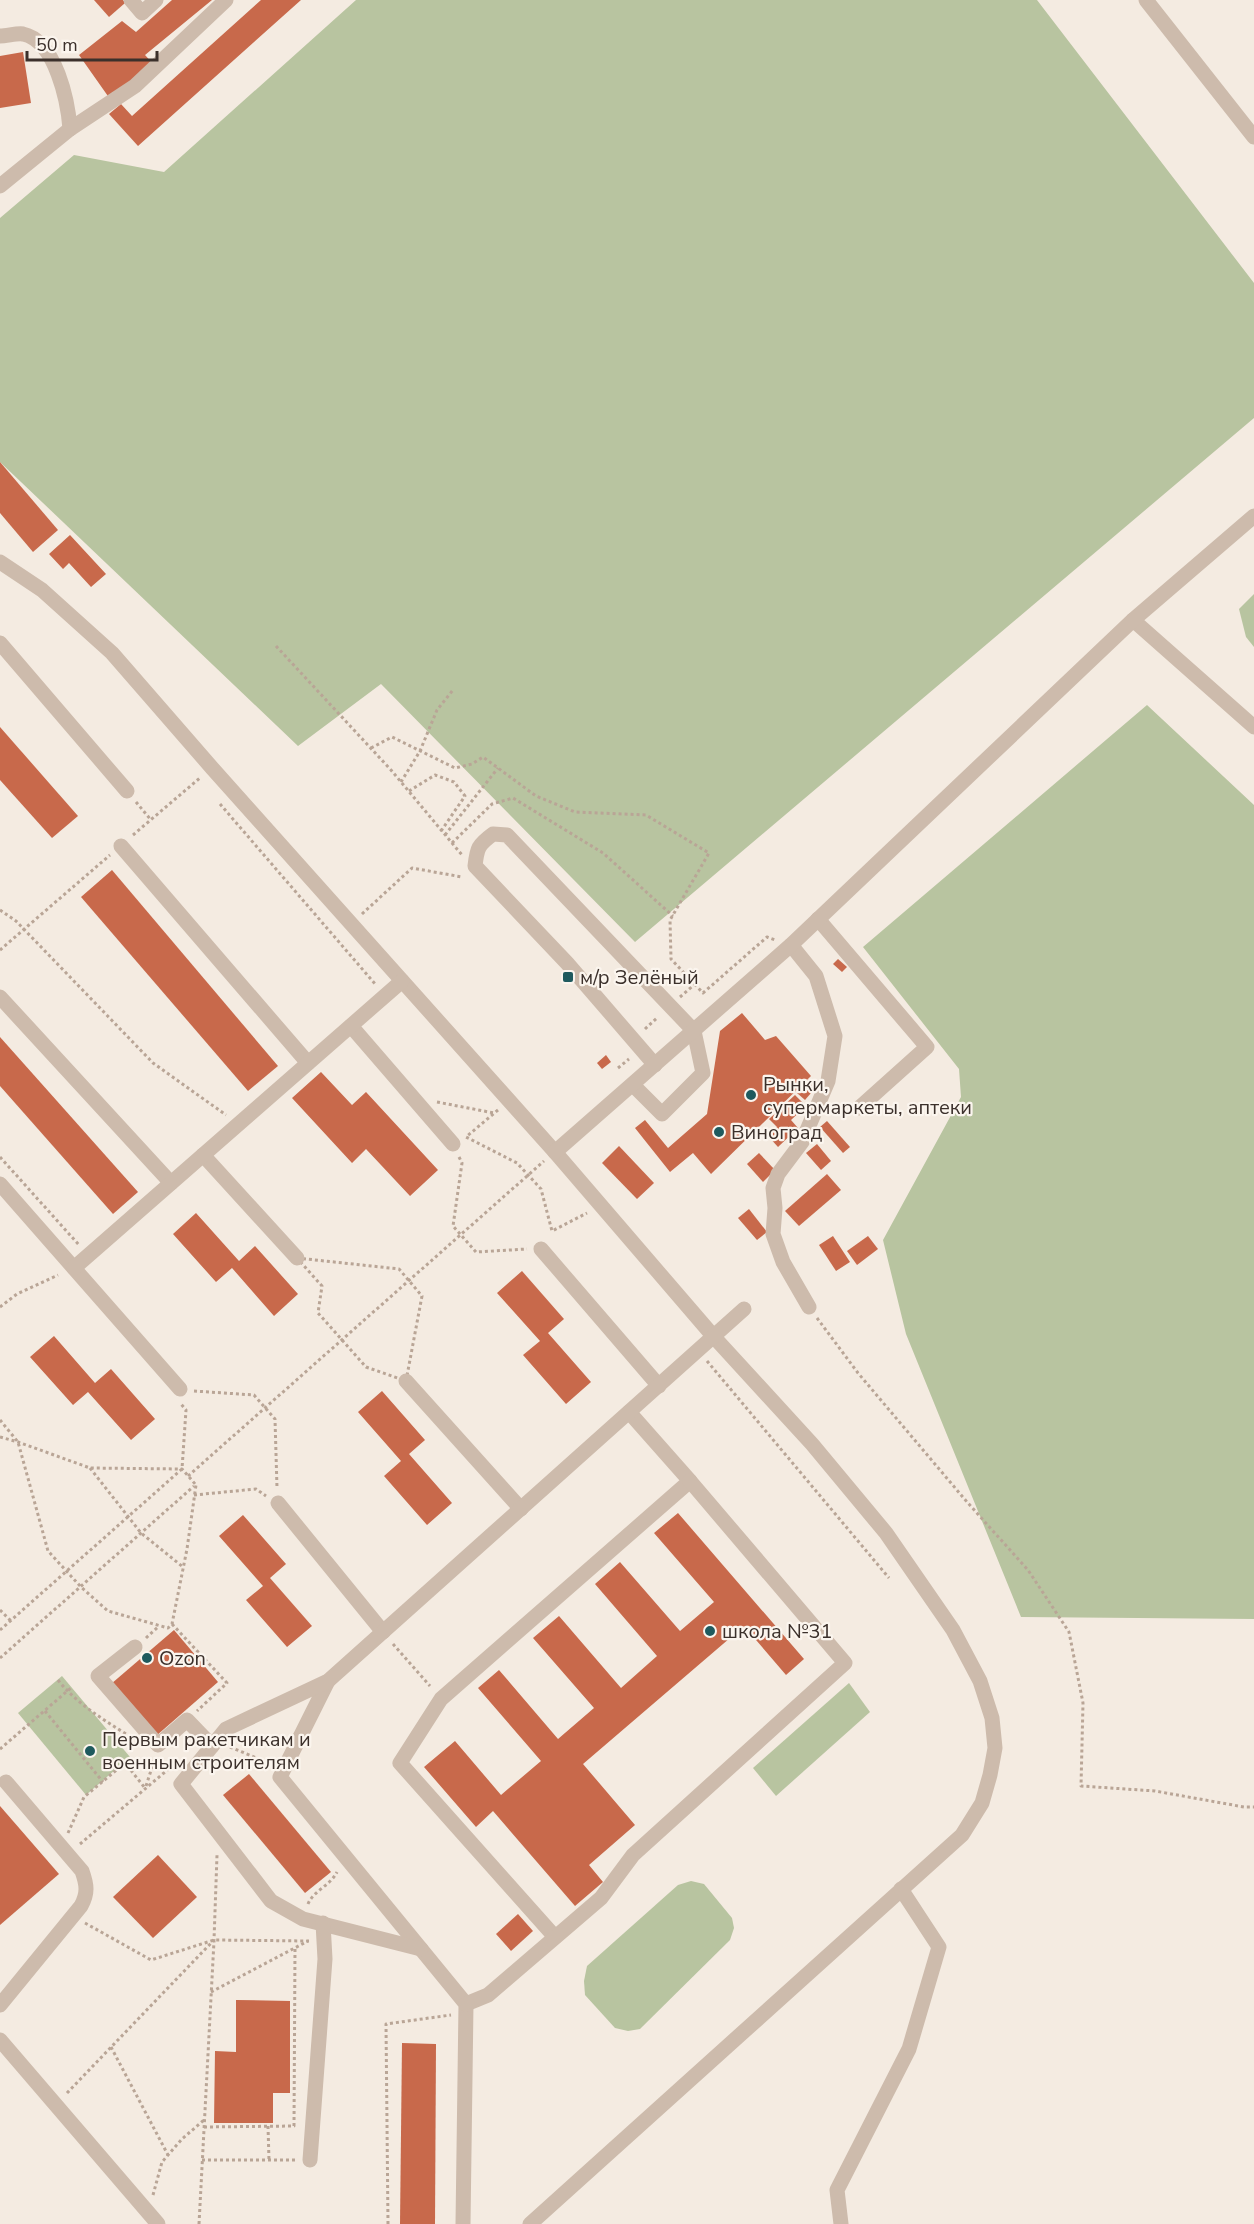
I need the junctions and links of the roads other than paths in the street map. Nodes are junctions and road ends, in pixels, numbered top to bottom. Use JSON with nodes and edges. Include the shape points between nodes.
{"nodes":[{"id":1,"x":131,"y":0,"type":"edge"},
{"id":2,"x":156,"y":0,"type":"edge"},
{"id":3,"x":226,"y":0,"type":"edge"},
{"id":4,"x":1146,"y":0,"type":"edge"},
{"id":5,"x":0,"y":36,"type":"edge"},
{"id":6,"x":70,"y":129,"type":"junction"},
{"id":7,"x":1254,"y":137,"type":"edge"},
{"id":8,"x":0,"y":186,"type":"edge"},
{"id":9,"x":1254,"y":516,"type":"edge"},
{"id":10,"x":0,"y":562,"type":"edge"},
{"id":11,"x":1133,"y":620,"type":"junction"},
{"id":12,"x":0,"y":643,"type":"edge"},
{"id":13,"x":1254,"y":727,"type":"edge"},
{"id":14,"x":127,"y":791,"type":"road end"},
{"id":15,"x":122,"y":846,"type":"road end"},
{"id":16,"x":818,"y":919,"type":"junction"},
{"id":17,"x":791,"y":945,"type":"junction"},
{"id":18,"x":402,"y":981,"type":"junction"},
{"id":19,"x":0,"y":997,"type":"edge"},
{"id":20,"x":351,"y":1026,"type":"junction"},
{"id":21,"x":694,"y":1031,"type":"junction"},
{"id":22,"x":308,"y":1063,"type":"junction"},
{"id":23,"x":655,"y":1065,"type":"junction"},
{"id":24,"x":633,"y":1085,"type":"junction"},
{"id":25,"x":859,"y":1108,"type":"dead end"},
{"id":26,"x":460,"y":1140,"type":"road end"},
{"id":27,"x":555,"y":1152,"type":"junction"},
{"id":28,"x":203,"y":1155,"type":"junction"},
{"id":29,"x":171,"y":1183,"type":"junction"},
{"id":30,"x":0,"y":1184,"type":"edge"},
{"id":31,"x":541,"y":1249,"type":"road end"},
{"id":32,"x":297,"y":1258,"type":"road end"},
{"id":33,"x":74,"y":1268,"type":"junction"},
{"id":34,"x":808,"y":1307,"type":"road end"},
{"id":35,"x":744,"y":1309,"type":"dead end"},
{"id":36,"x":714,"y":1337,"type":"junction"},
{"id":37,"x":406,"y":1381,"type":"road end"},
{"id":38,"x":659,"y":1386,"type":"junction"},
{"id":39,"x":180,"y":1389,"type":"road end"},
{"id":40,"x":629,"y":1412,"type":"junction"},
{"id":41,"x":690,"y":1481,"type":"junction"},
{"id":42,"x":278,"y":1503,"type":"road end"},
{"id":43,"x":521,"y":1509,"type":"junction"},
{"id":44,"x":383,"y":1632,"type":"junction"},
{"id":45,"x":135,"y":1647,"type":"dead end"},
{"id":46,"x":328,"y":1681,"type":"junction"},
{"id":47,"x":212,"y":1746,"type":"junction"},
{"id":48,"x":6,"y":1782,"type":"dead end"},
{"id":49,"x":901,"y":1889,"type":"junction"},
{"id":50,"x":323,"y":1923,"type":"junction"},
{"id":51,"x":555,"y":1937,"type":"junction"},
{"id":52,"x":421,"y":1949,"type":"junction"},
{"id":53,"x":0,"y":2005,"type":"edge"},
{"id":54,"x":466,"y":2009,"type":"junction"},
{"id":55,"x":0,"y":2040,"type":"edge"},
{"id":56,"x":310,"y":2160,"type":"road end"},
{"id":57,"x":158,"y":2224,"type":"edge"},
{"id":58,"x":463,"y":2224,"type":"edge"},
{"id":59,"x":530,"y":2224,"type":"edge"},
{"id":60,"x":841,"y":2224,"type":"edge"}],
"edges":[{"from":1,"to":2,"type":"street","via":[[142,13]]},
{"from":3,"to":6,"type":"street","via":[[135,86]]},
{"from":4,"to":7,"type":"street"},
{"from":5,"to":6,"type":"street","via":[[23,34],[40,44],[60,77]]},
{"from":6,"to":8,"type":"street"},
{"from":9,"to":11,"type":"street"},
{"from":10,"to":18,"type":"street","via":[[42,590],[112,653]]},
{"from":11,"to":13,"type":"street"},
{"from":11,"to":16,"type":"street"},
{"from":12,"to":14,"type":"street"},
{"from":15,"to":22,"type":"street"},
{"from":16,"to":17,"type":"street"},
{"from":16,"to":25,"type":"street","via":[[927,1047]]},
{"from":17,"to":21,"type":"street"},
{"from":17,"to":34,"type":"street","via":[[816,976],[835,1036],[824,1091],[802,1142],[778,1174],[773,1188],[773,1234],[783,1262]]},
{"from":18,"to":20,"type":"street"},
{"from":18,"to":27,"type":"street"},
{"from":19,"to":29,"type":"street"},
{"from":20,"to":22,"type":"street"},
{"from":20,"to":26,"type":"street","via":[[413,1097]]},
{"from":21,"to":23,"type":"street"},
{"from":21,"to":23,"type":"street","via":[[507,835],[493,834],[480,844],[475,866],[567,963]]},
{"from":21,"to":24,"type":"street","via":[[703,1073],[662,1114]]},
{"from":22,"to":28,"type":"street"},
{"from":23,"to":24,"type":"street"},
{"from":24,"to":27,"type":"street"},
{"from":27,"to":36,"type":"street"},
{"from":28,"to":29,"type":"street"},
{"from":28,"to":32,"type":"street"},
{"from":29,"to":33,"type":"street"},
{"from":30,"to":33,"type":"street"},
{"from":31,"to":38,"type":"street"},
{"from":33,"to":39,"type":"street"},
{"from":35,"to":36,"type":"street"},
{"from":36,"to":38,"type":"street"},
{"from":36,"to":49,"type":"street","via":[[812,1444],[886,1533],[953,1630],[983,1690],[992,1718],[995,1748],[982,1803],[962,1835]]},
{"from":37,"to":43,"type":"street"},
{"from":38,"to":40,"type":"street"},
{"from":40,"to":41,"type":"street"},
{"from":40,"to":43,"type":"street"},
{"from":41,"to":51,"type":"street","via":[[845,1664],[633,1855],[601,1898]]},
{"from":41,"to":51,"type":"street","via":[[441,1699],[400,1763]]},
{"from":42,"to":44,"type":"street"},
{"from":43,"to":44,"type":"street"},
{"from":44,"to":46,"type":"street"},
{"from":45,"to":47,"type":"street","via":[[98,1676],[158,1745],[187,1720]]},
{"from":46,"to":47,"type":"street","via":[[226,1729]]},
{"from":46,"to":52,"type":"street","via":[[280,1777]]},
{"from":47,"to":50,"type":"street","via":[[181,1784],[271,1901],[303,1919]]},
{"from":48,"to":53,"type":"street","via":[[82,1871],[87,1894]]},
{"from":49,"to":59,"type":"street"},
{"from":49,"to":60,"type":"street","via":[[939,1947],[909,2049],[837,2190]]},
{"from":50,"to":52,"type":"street"},
{"from":50,"to":56,"type":"street","via":[[326,1941]]},
{"from":51,"to":54,"type":"street"},
{"from":52,"to":54,"type":"street"},
{"from":54,"to":58,"type":"street"},
{"from":55,"to":57,"type":"street"}]}
